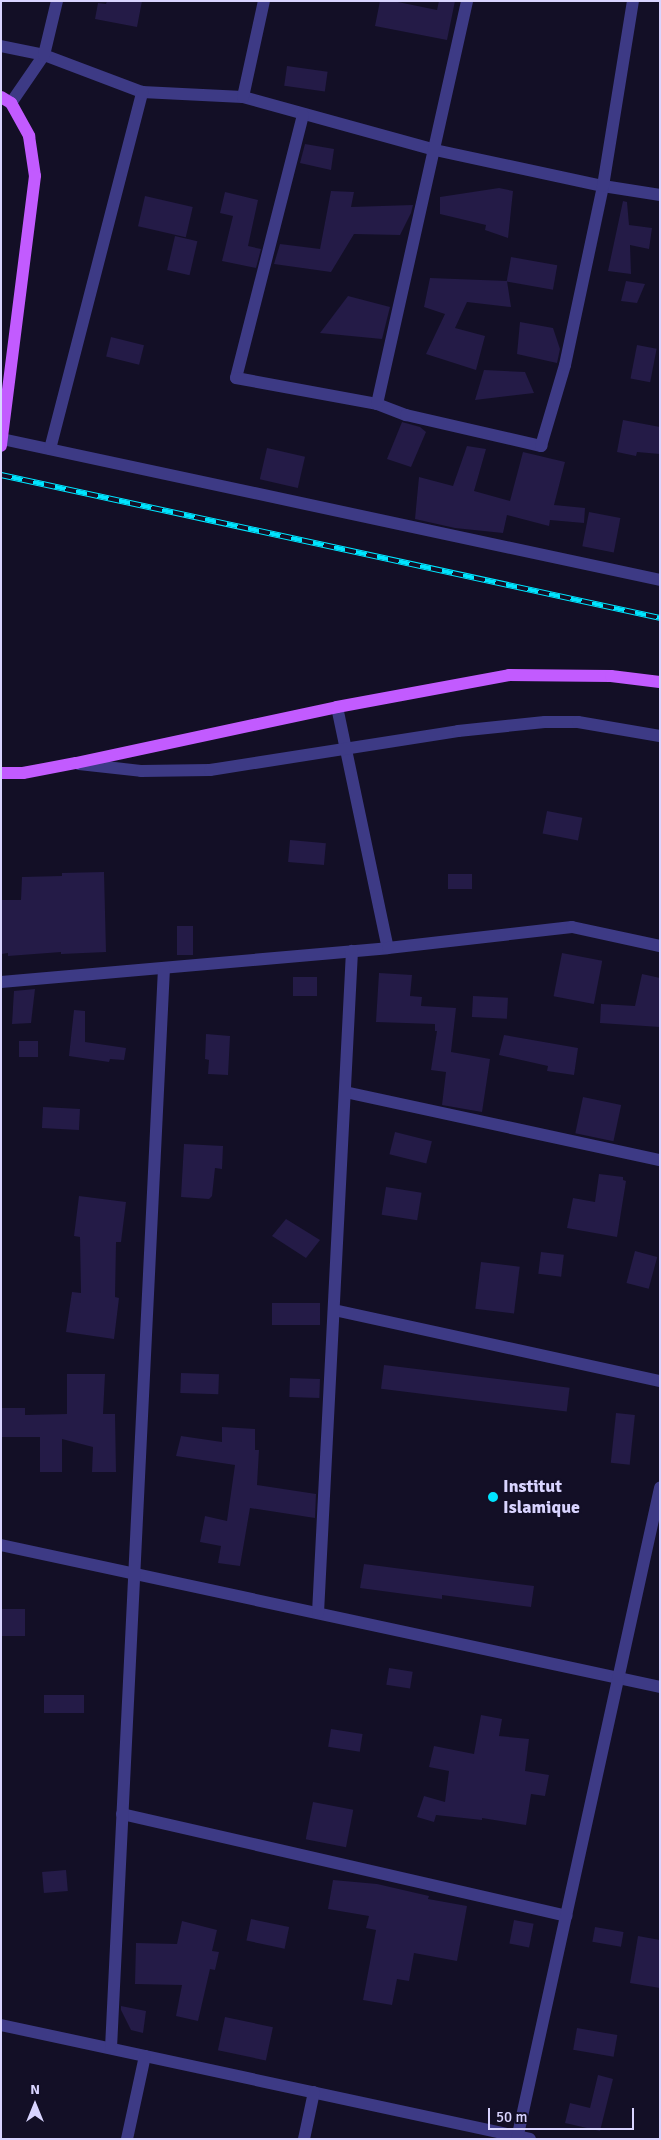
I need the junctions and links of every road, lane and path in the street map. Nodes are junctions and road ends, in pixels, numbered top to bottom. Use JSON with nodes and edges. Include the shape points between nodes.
{"nodes":[{"id":1,"x":57,"y":1,"type":"edge"},
{"id":2,"x":264,"y":1,"type":"edge"},
{"id":3,"x":467,"y":1,"type":"edge"},
{"id":4,"x":633,"y":1,"type":"edge"},
{"id":5,"x":1,"y":46,"type":"edge"},
{"id":6,"x":44,"y":55,"type":"junction"},
{"id":7,"x":142,"y":92,"type":"junction"},
{"id":8,"x":243,"y":98,"type":"junction"},
{"id":9,"x":6,"y":100,"type":"edge"},
{"id":10,"x":303,"y":115,"type":"junction"},
{"id":11,"x":436,"y":150,"type":"junction"},
{"id":12,"x":603,"y":186,"type":"junction"},
{"id":13,"x":660,"y":195,"type":"edge"},
{"id":14,"x":378,"y":404,"type":"junction"},
{"id":15,"x":2,"y":442,"type":"edge"},
{"id":16,"x":50,"y":449,"type":"junction"},
{"id":17,"x":660,"y":580,"type":"edge"},
{"id":18,"x":660,"y":682,"type":"edge"},
{"id":19,"x":337,"y":708,"type":"junction"},
{"id":20,"x":660,"y":736,"type":"edge"},
{"id":21,"x":344,"y":749,"type":"junction"},
{"id":22,"x":76,"y":764,"type":"junction"},
{"id":23,"x":1,"y":773,"type":"edge"},
{"id":24,"x":660,"y":946,"type":"edge"},
{"id":25,"x":388,"y":948,"type":"junction"},
{"id":26,"x":352,"y":951,"type":"junction"},
{"id":27,"x":164,"y":968,"type":"junction"},
{"id":28,"x":1,"y":982,"type":"edge"},
{"id":29,"x":345,"y":1092,"type":"junction"},
{"id":30,"x":660,"y":1160,"type":"edge"},
{"id":31,"x":334,"y":1310,"type":"junction"},
{"id":32,"x":660,"y":1381,"type":"edge"},
{"id":33,"x":660,"y":1488,"type":"edge"},
{"id":34,"x":1,"y":1544,"type":"edge"},
{"id":35,"x":134,"y":1573,"type":"junction"},
{"id":36,"x":318,"y":1613,"type":"junction"},
{"id":37,"x":618,"y":1678,"type":"junction"},
{"id":38,"x":660,"y":1687,"type":"edge"},
{"id":39,"x":122,"y":1814,"type":"junction"},
{"id":40,"x":566,"y":1916,"type":"junction"},
{"id":41,"x":1,"y":2025,"type":"edge"},
{"id":42,"x":111,"y":2048,"type":"junction"},
{"id":43,"x":145,"y":2056,"type":"junction"},
{"id":44,"x":314,"y":2092,"type":"junction"},
{"id":45,"x":522,"y":2138,"type":"edge"},
{"id":46,"x":127,"y":2139,"type":"edge"},
{"id":47,"x":304,"y":2139,"type":"edge"}],
"edges":[{"from":1,"to":6,"type":"street"},
{"from":2,"to":8,"type":"street"},
{"from":3,"to":11,"type":"street"},
{"from":4,"to":12,"type":"street"},
{"from":5,"to":6,"type":"street"},
{"from":6,"to":7,"type":"street"},
{"from":6,"to":9,"type":"street"},
{"from":7,"to":8,"type":"street"},
{"from":7,"to":16,"type":"street"},
{"from":8,"to":10,"type":"street"},
{"from":9,"to":15,"type":"main road","via":[[29,136],[35,176]]},
{"from":10,"to":11,"type":"street"},
{"from":10,"to":14,"type":"street","via":[[236,378]]},
{"from":11,"to":12,"type":"street"},
{"from":11,"to":14,"type":"street"},
{"from":12,"to":13,"type":"street"},
{"from":12,"to":14,"type":"street","via":[[565,365],[541,446],[406,415]]},
{"from":15,"to":16,"type":"street"},
{"from":16,"to":17,"type":"street"},
{"from":18,"to":19,"type":"main road","via":[[592,675],[510,676]]},
{"from":19,"to":21,"type":"street"},
{"from":19,"to":22,"type":"main road"},
{"from":20,"to":21,"type":"street","via":[[578,722],[545,722],[458,731]]},
{"from":21,"to":22,"type":"street","via":[[210,770],[141,771]]},
{"from":21,"to":25,"type":"street"},
{"from":22,"to":23,"type":"main road"},
{"from":24,"to":25,"type":"street","via":[[572,927]]},
{"from":25,"to":26,"type":"street"},
{"from":26,"to":27,"type":"street"},
{"from":26,"to":29,"type":"street"},
{"from":27,"to":28,"type":"street"},
{"from":27,"to":35,"type":"street"},
{"from":29,"to":30,"type":"street"},
{"from":29,"to":31,"type":"street"},
{"from":31,"to":32,"type":"street"},
{"from":31,"to":36,"type":"street"},
{"from":33,"to":37,"type":"street"},
{"from":34,"to":35,"type":"street"},
{"from":35,"to":36,"type":"street"},
{"from":35,"to":39,"type":"street"},
{"from":36,"to":37,"type":"street"},
{"from":37,"to":38,"type":"street"},
{"from":37,"to":40,"type":"street"},
{"from":39,"to":40,"type":"street"},
{"from":39,"to":42,"type":"street"},
{"from":40,"to":45,"type":"street"},
{"from":41,"to":42,"type":"street"},
{"from":42,"to":43,"type":"street"},
{"from":43,"to":44,"type":"street"},
{"from":43,"to":46,"type":"street"},
{"from":44,"to":45,"type":"street"},
{"from":44,"to":47,"type":"street"}]}
